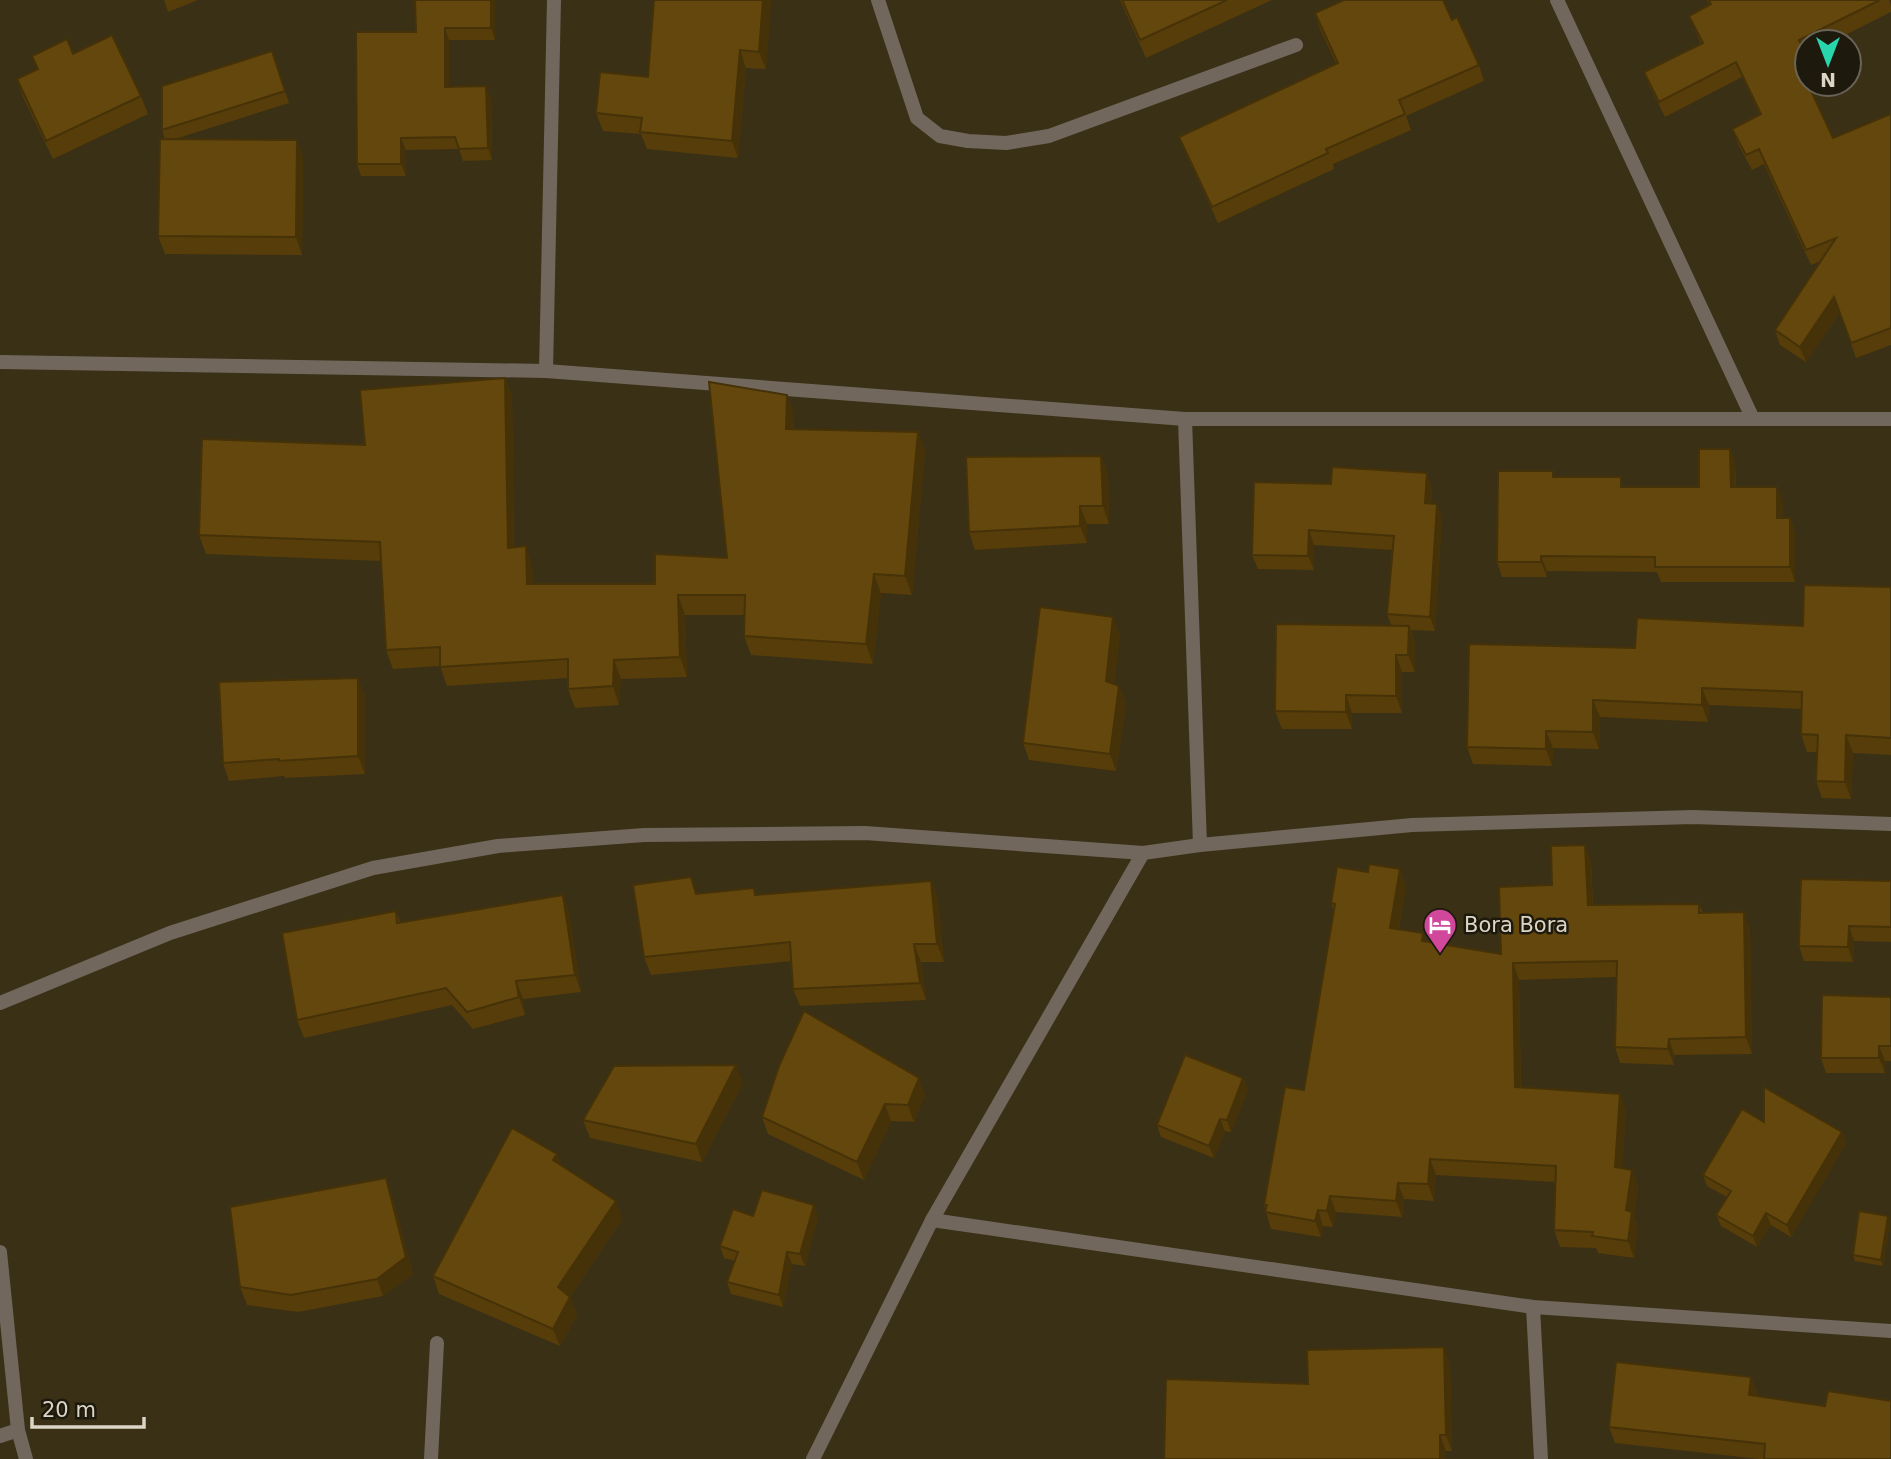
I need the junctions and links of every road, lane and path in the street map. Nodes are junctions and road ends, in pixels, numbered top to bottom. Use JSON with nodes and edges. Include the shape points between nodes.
{"nodes":[{"id":1,"x":554,"y":0,"type":"edge"},
{"id":2,"x":878,"y":0,"type":"edge"},
{"id":3,"x":1557,"y":0,"type":"edge"},
{"id":4,"x":1296,"y":45,"type":"dead end"},
{"id":5,"x":0,"y":362,"type":"edge"},
{"id":6,"x":545,"y":371,"type":"junction"},
{"id":7,"x":1185,"y":419,"type":"junction"},
{"id":8,"x":1753,"y":419,"type":"junction"},
{"id":9,"x":1891,"y":419,"type":"edge"},
{"id":10,"x":1891,"y":824,"type":"edge"},
{"id":11,"x":1200,"y":845,"type":"junction"},
{"id":12,"x":1143,"y":853,"type":"junction"},
{"id":13,"x":0,"y":1003,"type":"edge"},
{"id":14,"x":932,"y":1220,"type":"junction"},
{"id":15,"x":0,"y":1252,"type":"edge"},
{"id":16,"x":1533,"y":1307,"type":"junction"},
{"id":17,"x":1891,"y":1331,"type":"edge"},
{"id":18,"x":437,"y":1343,"type":"dead end"},
{"id":19,"x":18,"y":1430,"type":"junction"},
{"id":20,"x":0,"y":1436,"type":"edge"},
{"id":21,"x":26,"y":1459,"type":"edge"},
{"id":22,"x":431,"y":1459,"type":"edge"},
{"id":23,"x":813,"y":1459,"type":"edge"},
{"id":24,"x":1541,"y":1459,"type":"edge"}],
"edges":[{"from":1,"to":6,"type":"street"},
{"from":2,"to":4,"type":"street","via":[[917,118],[940,136],[968,141],[1006,143],[1049,136]]},
{"from":3,"to":8,"type":"street"},
{"from":5,"to":6,"type":"street"},
{"from":6,"to":7,"type":"street"},
{"from":7,"to":8,"type":"street"},
{"from":7,"to":11,"type":"street"},
{"from":8,"to":9,"type":"street"},
{"from":10,"to":11,"type":"street","via":[[1693,817],[1412,825]]},
{"from":11,"to":12,"type":"street"},
{"from":12,"to":13,"type":"street","via":[[865,833],[644,835],[498,846],[373,868],[170,933]]},
{"from":12,"to":14,"type":"street"},
{"from":14,"to":16,"type":"street"},
{"from":14,"to":23,"type":"street"},
{"from":15,"to":19,"type":"street"},
{"from":16,"to":17,"type":"street"},
{"from":16,"to":24,"type":"street"},
{"from":18,"to":22,"type":"street"},
{"from":19,"to":20,"type":"street"},
{"from":19,"to":21,"type":"street"}]}
